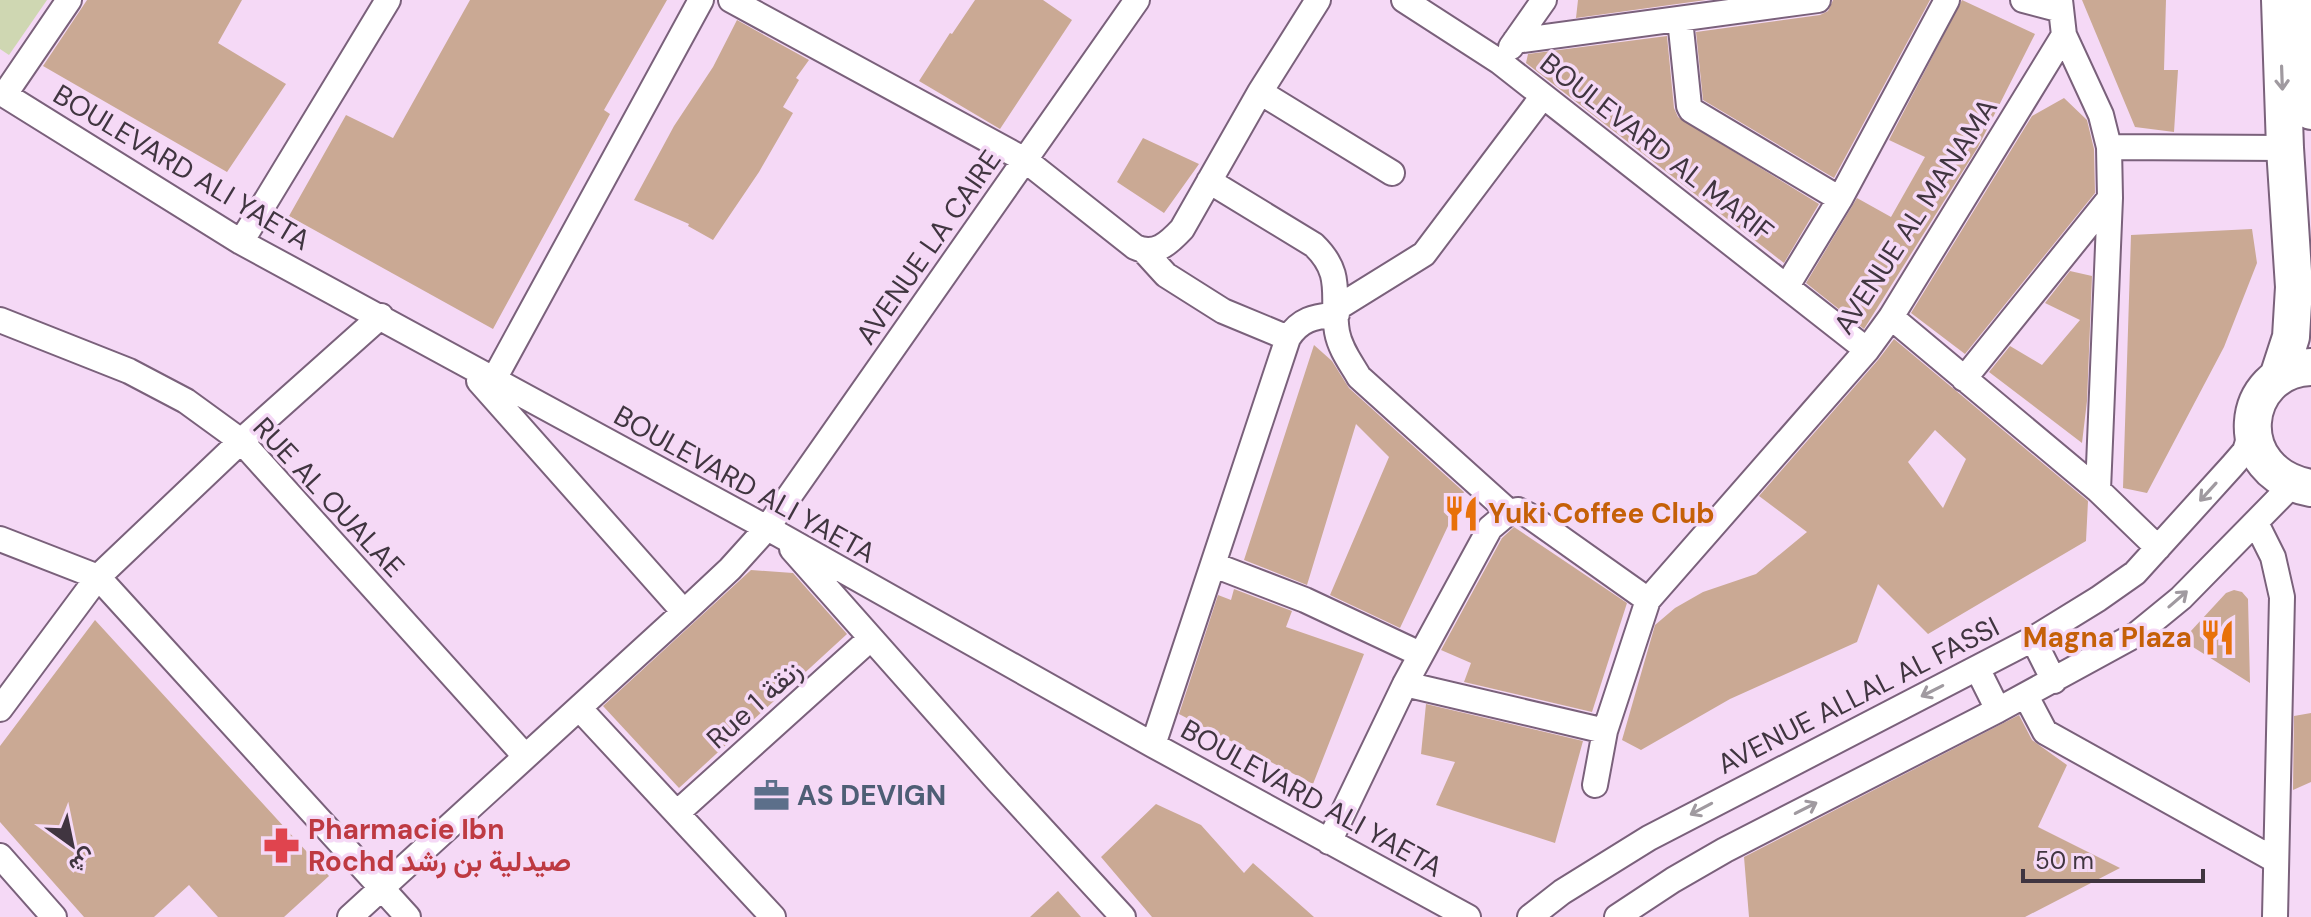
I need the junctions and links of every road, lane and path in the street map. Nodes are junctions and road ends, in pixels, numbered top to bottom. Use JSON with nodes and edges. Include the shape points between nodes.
{"nodes":[{"id":1,"x":69,"y":0,"type":"edge"},
{"id":2,"x":388,"y":0,"type":"edge"},
{"id":3,"x":701,"y":0,"type":"edge"},
{"id":4,"x":731,"y":0,"type":"edge"},
{"id":5,"x":1137,"y":0,"type":"edge"},
{"id":6,"x":1318,"y":0,"type":"edge"},
{"id":7,"x":1404,"y":0,"type":"edge"},
{"id":8,"x":1544,"y":0,"type":"edge"},
{"id":9,"x":1818,"y":0,"type":"edge"},
{"id":10,"x":1947,"y":0,"type":"edge"},
{"id":11,"x":2023,"y":0,"type":"edge"},
{"id":12,"x":2280,"y":0,"type":"edge"},
{"id":13,"x":2307,"y":0,"type":"edge"},
{"id":14,"x":2060,"y":5,"type":"edge"},
{"id":15,"x":1680,"y":19,"type":"junction"},
{"id":16,"x":2064,"y":35,"type":"junction"},
{"id":17,"x":1515,"y":41,"type":"junction"},
{"id":18,"x":1500,"y":62,"type":"junction"},
{"id":19,"x":1260,"y":92,"type":"junction"},
{"id":20,"x":2,"y":93,"type":"edge"},
{"id":21,"x":1543,"y":96,"type":"junction"},
{"id":22,"x":2311,"y":111,"type":"edge"},
{"id":23,"x":2109,"y":147,"type":"junction"},
{"id":24,"x":2285,"y":148,"type":"junction"},
{"id":25,"x":1025,"y":160,"type":"junction"},
{"id":26,"x":1392,"y":173,"type":"dead end"},
{"id":27,"x":1209,"y":181,"type":"junction"},
{"id":28,"x":2110,"y":198,"type":"junction"},
{"id":29,"x":1840,"y":199,"type":"junction"},
{"id":30,"x":241,"y":242,"type":"junction"},
{"id":31,"x":1145,"y":252,"type":"junction"},
{"id":32,"x":1787,"y":286,"type":"junction"},
{"id":33,"x":1337,"y":311,"type":"junction"},
{"id":34,"x":381,"y":316,"type":"junction"},
{"id":35,"x":1891,"y":317,"type":"junction"},
{"id":36,"x":0,"y":320,"type":"edge"},
{"id":37,"x":1288,"y":338,"type":"junction"},
{"id":38,"x":1867,"y":350,"type":"junction"},
{"id":39,"x":467,"y":367,"type":"junction"},
{"id":40,"x":2294,"y":372,"type":"edge"},
{"id":41,"x":1964,"y":379,"type":"junction"},
{"id":42,"x":493,"y":381,"type":"junction"},
{"id":43,"x":2252,"y":429,"type":"junction"},
{"id":44,"x":241,"y":441,"type":"junction"},
{"id":45,"x":2301,"y":486,"type":"edge"},
{"id":46,"x":2098,"y":490,"type":"junction"},
{"id":47,"x":1509,"y":512,"type":"junction"},
{"id":48,"x":2256,"y":523,"type":"junction"},
{"id":49,"x":774,"y":532,"type":"junction"},
{"id":50,"x":0,"y":539,"type":"edge"},
{"id":51,"x":2158,"y":548,"type":"junction"},
{"id":52,"x":1214,"y":565,"type":"junction"},
{"id":53,"x":98,"y":577,"type":"junction"},
{"id":54,"x":1648,"y":600,"type":"junction"},
{"id":55,"x":684,"y":612,"type":"junction"},
{"id":56,"x":870,"y":639,"type":"junction"},
{"id":57,"x":2033,"y":639,"type":"junction"},
{"id":58,"x":1420,"y":654,"type":"junction"},
{"id":59,"x":1977,"y":668,"type":"junction"},
{"id":60,"x":2054,"y":681,"type":"junction"},
{"id":61,"x":1405,"y":684,"type":"junction"},
{"id":62,"x":2026,"y":696,"type":"junction"},
{"id":63,"x":579,"y":708,"type":"junction"},
{"id":64,"x":0,"y":709,"type":"edge"},
{"id":65,"x":1998,"y":710,"type":"junction"},
{"id":66,"x":1605,"y":731,"type":"junction"},
{"id":67,"x":1153,"y":745,"type":"junction"},
{"id":68,"x":525,"y":756,"type":"junction"},
{"id":69,"x":1595,"y":785,"type":"dead end"},
{"id":70,"x":677,"y":813,"type":"junction"},
{"id":71,"x":1329,"y":842,"type":"junction"},
{"id":72,"x":0,"y":856,"type":"edge"},
{"id":73,"x":2275,"y":860,"type":"junction"},
{"id":74,"x":381,"y":889,"type":"junction"},
{"id":75,"x":54,"y":917,"type":"edge"},
{"id":76,"x":350,"y":917,"type":"edge"},
{"id":77,"x":408,"y":917,"type":"edge"},
{"id":78,"x":773,"y":917,"type":"edge"},
{"id":79,"x":1123,"y":917,"type":"edge"},
{"id":80,"x":1468,"y":917,"type":"edge"},
{"id":81,"x":1530,"y":917,"type":"edge"},
{"id":82,"x":1617,"y":917,"type":"edge"},
{"id":83,"x":2275,"y":917,"type":"edge"}],
"edges":[{"from":1,"to":20,"type":"street"},
{"from":2,"to":30,"type":"street"},
{"from":3,"to":42,"type":"street"},
{"from":4,"to":25,"type":"street"},
{"from":5,"to":25,"type":"street","name":"AVENUE LA CAIRE"},
{"from":6,"to":19,"type":"street"},
{"from":7,"to":18,"type":"street","name":"BOULEVARD AL MARIF"},
{"from":8,"to":17,"type":"street"},
{"from":9,"to":15,"type":"street"},
{"from":10,"to":29,"type":"street"},
{"from":11,"to":14,"type":"street"},
{"from":12,"to":24,"type":"main road","one_way":true},
{"from":13,"to":22,"type":"main road"},
{"from":14,"to":16,"type":"street"},
{"from":15,"to":17,"type":"street"},
{"from":15,"to":29,"type":"street","via":[[1691,110]]},
{"from":16,"to":23,"type":"street","via":[[2101,115]]},
{"from":16,"to":35,"type":"street","name":"AVENUE AL MANAMA"},
{"from":17,"to":18,"type":"street"},
{"from":18,"to":21,"type":"street","name":"BOULEVARD AL MARIF"},
{"from":19,"to":26,"type":"street"},
{"from":19,"to":27,"type":"street"},
{"from":20,"to":30,"type":"street","name":"BOULEVARD ALI YAETA"},
{"from":21,"to":32,"type":"street","name":"BOULEVARD AL MARIF"},
{"from":21,"to":33,"type":"street","via":[[1424,254]]},
{"from":23,"to":24,"type":"street"},
{"from":23,"to":28,"type":"street"},
{"from":24,"to":40,"type":"main road"},
{"from":25,"to":31,"type":"street"},
{"from":25,"to":49,"type":"street","name":"AVENUE LA CAIRE"},
{"from":27,"to":31,"type":"street","via":[[1182,229],[1170,242]]},
{"from":27,"to":33,"type":"street","via":[[1326,256],[1336,279]]},
{"from":28,"to":41,"type":"street"},
{"from":28,"to":46,"type":"street"},
{"from":29,"to":32,"type":"street"},
{"from":30,"to":34,"type":"street","name":"BOULEVARD ALI YAETA"},
{"from":31,"to":37,"type":"street","via":[[1166,275],[1223,311]]},
{"from":32,"to":38,"type":"street","name":"BOULEVARD AL MARIF"},
{"from":33,"to":37,"type":"street","via":[[1306,319]]},
{"from":33,"to":47,"type":"street","via":[[1337,333],[1359,377]]},
{"from":34,"to":39,"type":"street","name":"BOULEVARD ALI YAETA"},
{"from":34,"to":44,"type":"street"},
{"from":35,"to":38,"type":"street","name":"AVENUE AL MANAMA"},
{"from":35,"to":41,"type":"street"},
{"from":36,"to":44,"type":"street","name":"RUE AL OUALAE","via":[[129,371],[186,401]]},
{"from":37,"to":52,"type":"street"},
{"from":38,"to":54,"type":"street","name":"AVENUE AL MANAMA"},
{"from":39,"to":42,"type":"street","name":"BOULEVARD ALI YAETA"},
{"from":39,"to":55,"type":"street"},
{"from":40,"to":43,"type":"main road","via":[[2264,391]]},
{"from":41,"to":46,"type":"street"},
{"from":42,"to":49,"type":"street","name":"BOULEVARD ALI YAETA"},
{"from":43,"to":45,"type":"main road","via":[[2264,463],[2276,476]]},
{"from":43,"to":51,"type":"street","name":"AVENUE ALLAL AL FASSI","one_way":true,"via":[[2245,451]]},
{"from":44,"to":53,"type":"street"},
{"from":44,"to":68,"type":"street","name":"RUE AL OUALAE"},
{"from":45,"to":48,"type":"street"},
{"from":46,"to":51,"type":"street"},
{"from":47,"to":54,"type":"street","via":[[1528,515]]},
{"from":47,"to":58,"type":"street","via":[[1490,528]]},
{"from":60,"to":48,"type":"street","one_way":true,"via":[[2137,634]]},
{"from":48,"to":73,"type":"street","via":[[2273,557],[2282,597]]},
{"from":49,"to":55,"type":"street","name":"AVENUE LA CAIRE"},
{"from":49,"to":56,"type":"street"},
{"from":49,"to":67,"type":"street","name":"BOULEVARD ALI YAETA"},
{"from":50,"to":53,"type":"street"},
{"from":51,"to":57,"type":"street","name":"AVENUE ALLAL AL FASSI","via":[[2135,573]]},
{"from":52,"to":58,"type":"street","via":[[1326,609]]},
{"from":52,"to":67,"type":"street"},
{"from":53,"to":64,"type":"street"},
{"from":53,"to":74,"type":"street"},
{"from":54,"to":66,"type":"street","name":"AVENUE AL MANAMA"},
{"from":55,"to":63,"type":"street","name":"AVENUE LA CAIRE"},
{"from":56,"to":70,"type":"street","name":"Rue 1 زنقة"},
{"from":56,"to":79,"type":"street"},
{"from":57,"to":59,"type":"street","name":"AVENUE ALLAL AL FASSI"},
{"from":57,"to":60,"type":"street"},
{"from":58,"to":61,"type":"street"},
{"from":59,"to":65,"type":"street"},
{"from":59,"to":81,"type":"street","name":"AVENUE ALLAL AL FASSI","one_way":true,"via":[[1662,830]]},
{"from":60,"to":62,"type":"street"},
{"from":61,"to":66,"type":"street"},
{"from":61,"to":71,"type":"street"},
{"from":62,"to":65,"type":"street"},
{"from":62,"to":73,"type":"street","via":[[2045,732]]},
{"from":63,"to":68,"type":"street","name":"AVENUE LA CAIRE"},
{"from":63,"to":70,"type":"street"},
{"from":82,"to":65,"type":"street","one_way":true,"via":[[1725,850]]},
{"from":66,"to":69,"type":"street","name":"AVENUE AL MANAMA"},
{"from":67,"to":71,"type":"street","name":"BOULEVARD ALI YAETA"},
{"from":68,"to":74,"type":"street","name":"AVENUE LA CAIRE"},
{"from":70,"to":78,"type":"street"},
{"from":71,"to":80,"type":"street","name":"BOULEVARD ALI YAETA"},
{"from":72,"to":75,"type":"street"},
{"from":73,"to":83,"type":"street"},
{"from":74,"to":76,"type":"street","name":"AVENUE LA CAIRE"},
{"from":74,"to":77,"type":"street"}]}
